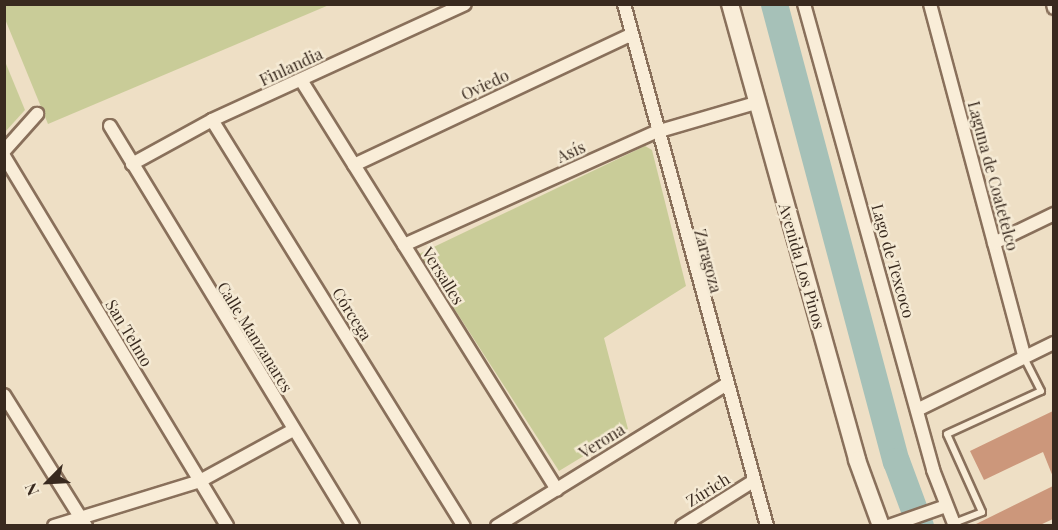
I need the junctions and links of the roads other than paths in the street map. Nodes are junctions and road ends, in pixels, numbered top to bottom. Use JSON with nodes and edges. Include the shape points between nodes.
{"nodes":[{"id":1,"x":465,"y":4,"type":"edge"},
{"id":2,"x":624,"y":4,"type":"edge"},
{"id":3,"x":730,"y":4,"type":"edge"},
{"id":4,"x":804,"y":4,"type":"edge"},
{"id":5,"x":930,"y":4,"type":"edge"},
{"id":6,"x":630,"y":36,"type":"junction"},
{"id":7,"x":301,"y":81,"type":"junction"},
{"id":8,"x":756,"y":103,"type":"junction"},
{"id":9,"x":37,"y":114,"type":"dead end"},
{"id":10,"x":212,"y":120,"type":"junction"},
{"id":11,"x":110,"y":126,"type":"dead end"},
{"id":12,"x":656,"y":132,"type":"junction"},
{"id":13,"x":4,"y":151,"type":"edge"},
{"id":14,"x":4,"y":156,"type":"edge"},
{"id":15,"x":132,"y":164,"type":"junction"},
{"id":16,"x":354,"y":165,"type":"junction"},
{"id":17,"x":1053,"y":214,"type":"edge"},
{"id":18,"x":994,"y":243,"type":"junction"},
{"id":19,"x":404,"y":245,"type":"junction"},
{"id":20,"x":1053,"y":343,"type":"edge"},
{"id":21,"x":1024,"y":356,"type":"junction"},
{"id":22,"x":725,"y":385,"type":"junction"},
{"id":23,"x":4,"y":395,"type":"edge"},
{"id":24,"x":917,"y":410,"type":"junction"},
{"id":25,"x":293,"y":430,"type":"junction"},
{"id":26,"x":200,"y":481,"type":"junction"},
{"id":27,"x":752,"y":482,"type":"junction"},
{"id":28,"x":557,"y":489,"type":"junction"},
{"id":29,"x":946,"y":506,"type":"junction"},
{"id":30,"x":83,"y":521,"type":"edge"},
{"id":31,"x":895,"y":524,"type":"edge"},
{"id":32,"x":54,"y":525,"type":"edge"},
{"id":33,"x":227,"y":525,"type":"edge"},
{"id":34,"x":353,"y":525,"type":"edge"},
{"id":35,"x":464,"y":525,"type":"edge"},
{"id":36,"x":497,"y":525,"type":"edge"},
{"id":37,"x":682,"y":525,"type":"edge"},
{"id":38,"x":767,"y":525,"type":"edge"},
{"id":39,"x":881,"y":525,"type":"edge"},
{"id":40,"x":954,"y":525,"type":"edge"}],
"edges":[{"from":1,"to":7,"type":"street","name":"Finlandia"},
{"from":2,"to":6,"type":"street","name":"Zaragoza"},
{"from":3,"to":8,"type":"street","name":"Avenida Los Pinos"},
{"from":4,"to":24,"type":"street","name":"Lago de Texcoco"},
{"from":5,"to":18,"type":"street","name":"Laguna de Coatetelco"},
{"from":6,"to":12,"type":"street","name":"Zaragoza"},
{"from":6,"to":16,"type":"street","name":"Oviedo"},
{"from":7,"to":10,"type":"street","name":"Finlandia"},
{"from":7,"to":16,"type":"street","name":"Versalles"},
{"from":8,"to":12,"type":"street","name":"Asís"},
{"from":8,"to":39,"type":"street","name":"Avenida Los Pinos","via":[[857,460]]},
{"from":9,"to":13,"type":"street"},
{"from":10,"to":15,"type":"street","name":"Finlandia"},
{"from":10,"to":35,"type":"street","name":"Córcega"},
{"from":11,"to":15,"type":"street","name":"Calle Manzanares"},
{"from":12,"to":19,"type":"street","name":"Asís"},
{"from":12,"to":22,"type":"street","name":"Zaragoza"},
{"from":14,"to":26,"type":"street","name":"San Telmo"},
{"from":15,"to":25,"type":"street","name":"Calle Manzanares"},
{"from":16,"to":19,"type":"street","name":"Versalles"},
{"from":17,"to":18,"type":"street"},
{"from":18,"to":21,"type":"street","name":"Laguna de Coatetelco"},
{"from":19,"to":28,"type":"street","name":"Versalles"},
{"from":20,"to":21,"type":"street"},
{"from":21,"to":24,"type":"street"},
{"from":21,"to":40,"type":"lane","via":[[1041,390],[947,435],[982,512]]},
{"from":22,"to":27,"type":"street","name":"Zaragoza"},
{"from":22,"to":28,"type":"street","name":"Verona"},
{"from":23,"to":30,"type":"street"},
{"from":24,"to":29,"type":"street","name":"Lago de Texcoco"},
{"from":25,"to":26,"type":"street"},
{"from":25,"to":34,"type":"street","name":"Calle Manzanares"},
{"from":26,"to":30,"type":"street"},
{"from":26,"to":33,"type":"street","name":"San Telmo"},
{"from":27,"to":37,"type":"street","name":"Zúrich"},
{"from":27,"to":38,"type":"street","name":"Zaragoza"},
{"from":28,"to":36,"type":"street","name":"Verona"},
{"from":29,"to":31,"type":"street"},
{"from":29,"to":40,"type":"street","name":"Lago de Texcoco"},
{"from":30,"to":32,"type":"street"}]}
